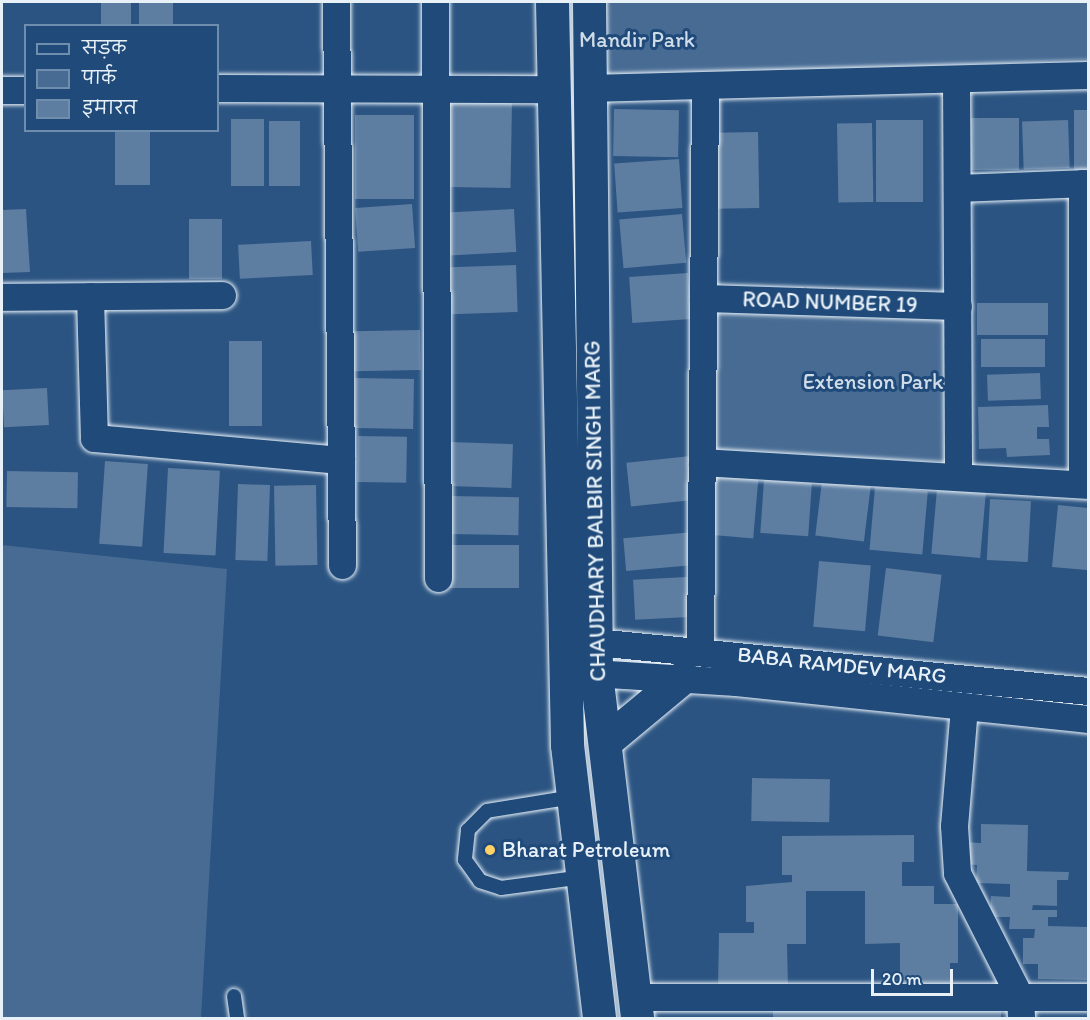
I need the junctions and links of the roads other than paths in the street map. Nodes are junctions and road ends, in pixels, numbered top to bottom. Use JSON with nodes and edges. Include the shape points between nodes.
{"nodes":[{"id":1,"x":336,"y":2,"type":"edge"},
{"id":2,"x":435,"y":2,"type":"edge"},
{"id":3,"x":552,"y":2,"type":"edge"},
{"id":4,"x":589,"y":2,"type":"edge"},
{"id":5,"x":1089,"y":75,"type":"edge"},
{"id":6,"x":956,"y":79,"type":"junction"},
{"id":7,"x":705,"y":85,"type":"junction"},
{"id":8,"x":337,"y":87,"type":"junction"},
{"id":9,"x":219,"y":88,"type":"edge"},
{"id":10,"x":436,"y":88,"type":"junction"},
{"id":11,"x":588,"y":88,"type":"junction"},
{"id":12,"x":551,"y":89,"type":"junction"},
{"id":13,"x":2,"y":90,"type":"edge"},
{"id":14,"x":24,"y":90,"type":"edge"},
{"id":15,"x":1085,"y":183,"type":"edge"},
{"id":16,"x":957,"y":188,"type":"junction"},
{"id":17,"x":222,"y":295,"type":"dead end"},
{"id":18,"x":90,"y":296,"type":"junction"},
{"id":19,"x":2,"y":297,"type":"edge"},
{"id":20,"x":703,"y":298,"type":"junction"},
{"id":21,"x":958,"y":306,"type":"junction"},
{"id":22,"x":341,"y":460,"type":"junction"},
{"id":23,"x":702,"y":462,"type":"junction"},
{"id":24,"x":958,"y":477,"type":"junction"},
{"id":25,"x":1085,"y":485,"type":"edge"},
{"id":26,"x":342,"y":565,"type":"dead end"},
{"id":27,"x":438,"y":578,"type":"dead end"},
{"id":28,"x":580,"y":656,"type":"junction"},
{"id":29,"x":692,"y":664,"type":"junction"},
{"id":30,"x":1089,"y":691,"type":"edge"},
{"id":31,"x":964,"y":707,"type":"junction"},
{"id":32,"x":1089,"y":719,"type":"edge"},
{"id":33,"x":606,"y":741,"type":"junction"},
{"id":34,"x":574,"y":797,"type":"junction"},
{"id":35,"x":583,"y":877,"type":"junction"},
{"id":36,"x":234,"y":996,"type":"dead end"},
{"id":37,"x":1089,"y":997,"type":"edge"},
{"id":38,"x":636,"y":1008,"type":"edge"},
{"id":39,"x":1021,"y":1008,"type":"edge"},
{"id":40,"x":237,"y":1018,"type":"edge"},
{"id":41,"x":599,"y":1018,"type":"edge"}],
"edges":[{"from":1,"to":8,"type":"street"},
{"from":2,"to":10,"type":"street"},
{"from":3,"to":12,"type":"street","name":"CHAUDHARY BALBIR SINGH MARG"},
{"from":4,"to":11,"type":"street","name":"CHAUDHARY BALBIR SINGH MARG"},
{"from":5,"to":6,"type":"street"},
{"from":6,"to":7,"type":"street"},
{"from":6,"to":16,"type":"street"},
{"from":7,"to":11,"type":"street"},
{"from":7,"to":20,"type":"street"},
{"from":8,"to":9,"type":"street"},
{"from":8,"to":10,"type":"street"},
{"from":8,"to":22,"type":"street"},
{"from":10,"to":12,"type":"street"},
{"from":10,"to":27,"type":"street"},
{"from":11,"to":28,"type":"street","name":"CHAUDHARY BALBIR SINGH MARG"},
{"from":12,"to":28,"type":"street","name":"CHAUDHARY BALBIR SINGH MARG"},
{"from":13,"to":14,"type":"street"},
{"from":15,"to":16,"type":"street"},
{"from":15,"to":25,"type":"street"},
{"from":16,"to":21,"type":"street"},
{"from":17,"to":18,"type":"street"},
{"from":18,"to":19,"type":"street"},
{"from":18,"to":22,"type":"street","via":[[94,438]]},
{"from":20,"to":21,"type":"street","name":"ROAD NUMBER 19"},
{"from":20,"to":23,"type":"street"},
{"from":21,"to":24,"type":"street"},
{"from":22,"to":26,"type":"street"},
{"from":23,"to":24,"type":"street"},
{"from":23,"to":29,"type":"street"},
{"from":24,"to":25,"type":"street"},
{"from":28,"to":29,"type":"street","name":"BABA RAMDEV MARG"},
{"from":28,"to":33,"type":"street","name":"CHAUDHARY BALBIR SINGH MARG"},
{"from":28,"to":34,"type":"street","name":"CHAUDHARY BALBIR SINGH MARG"},
{"from":29,"to":30,"type":"street","name":"BABA RAMDEV MARG"},
{"from":29,"to":31,"type":"street","name":"BABA RAMDEV MARG"},
{"from":29,"to":33,"type":"street"},
{"from":31,"to":32,"type":"street","name":"BABA RAMDEV MARG"},
{"from":31,"to":39,"type":"street","via":[[954,826],[957,873]]},
{"from":33,"to":38,"type":"street","name":"CHAUDHARY BALBIR SINGH MARG"},
{"from":34,"to":35,"type":"street","name":"CHAUDHARY BALBIR SINGH MARG"},
{"from":34,"to":35,"type":"lane","via":[[487,811],[468,830],[465,860],[480,881],[501,888]]},
{"from":35,"to":41,"type":"street","name":"CHAUDHARY BALBIR SINGH MARG"},
{"from":36,"to":40,"type":"lane"},
{"from":37,"to":39,"type":"street"},
{"from":38,"to":39,"type":"street"}]}
